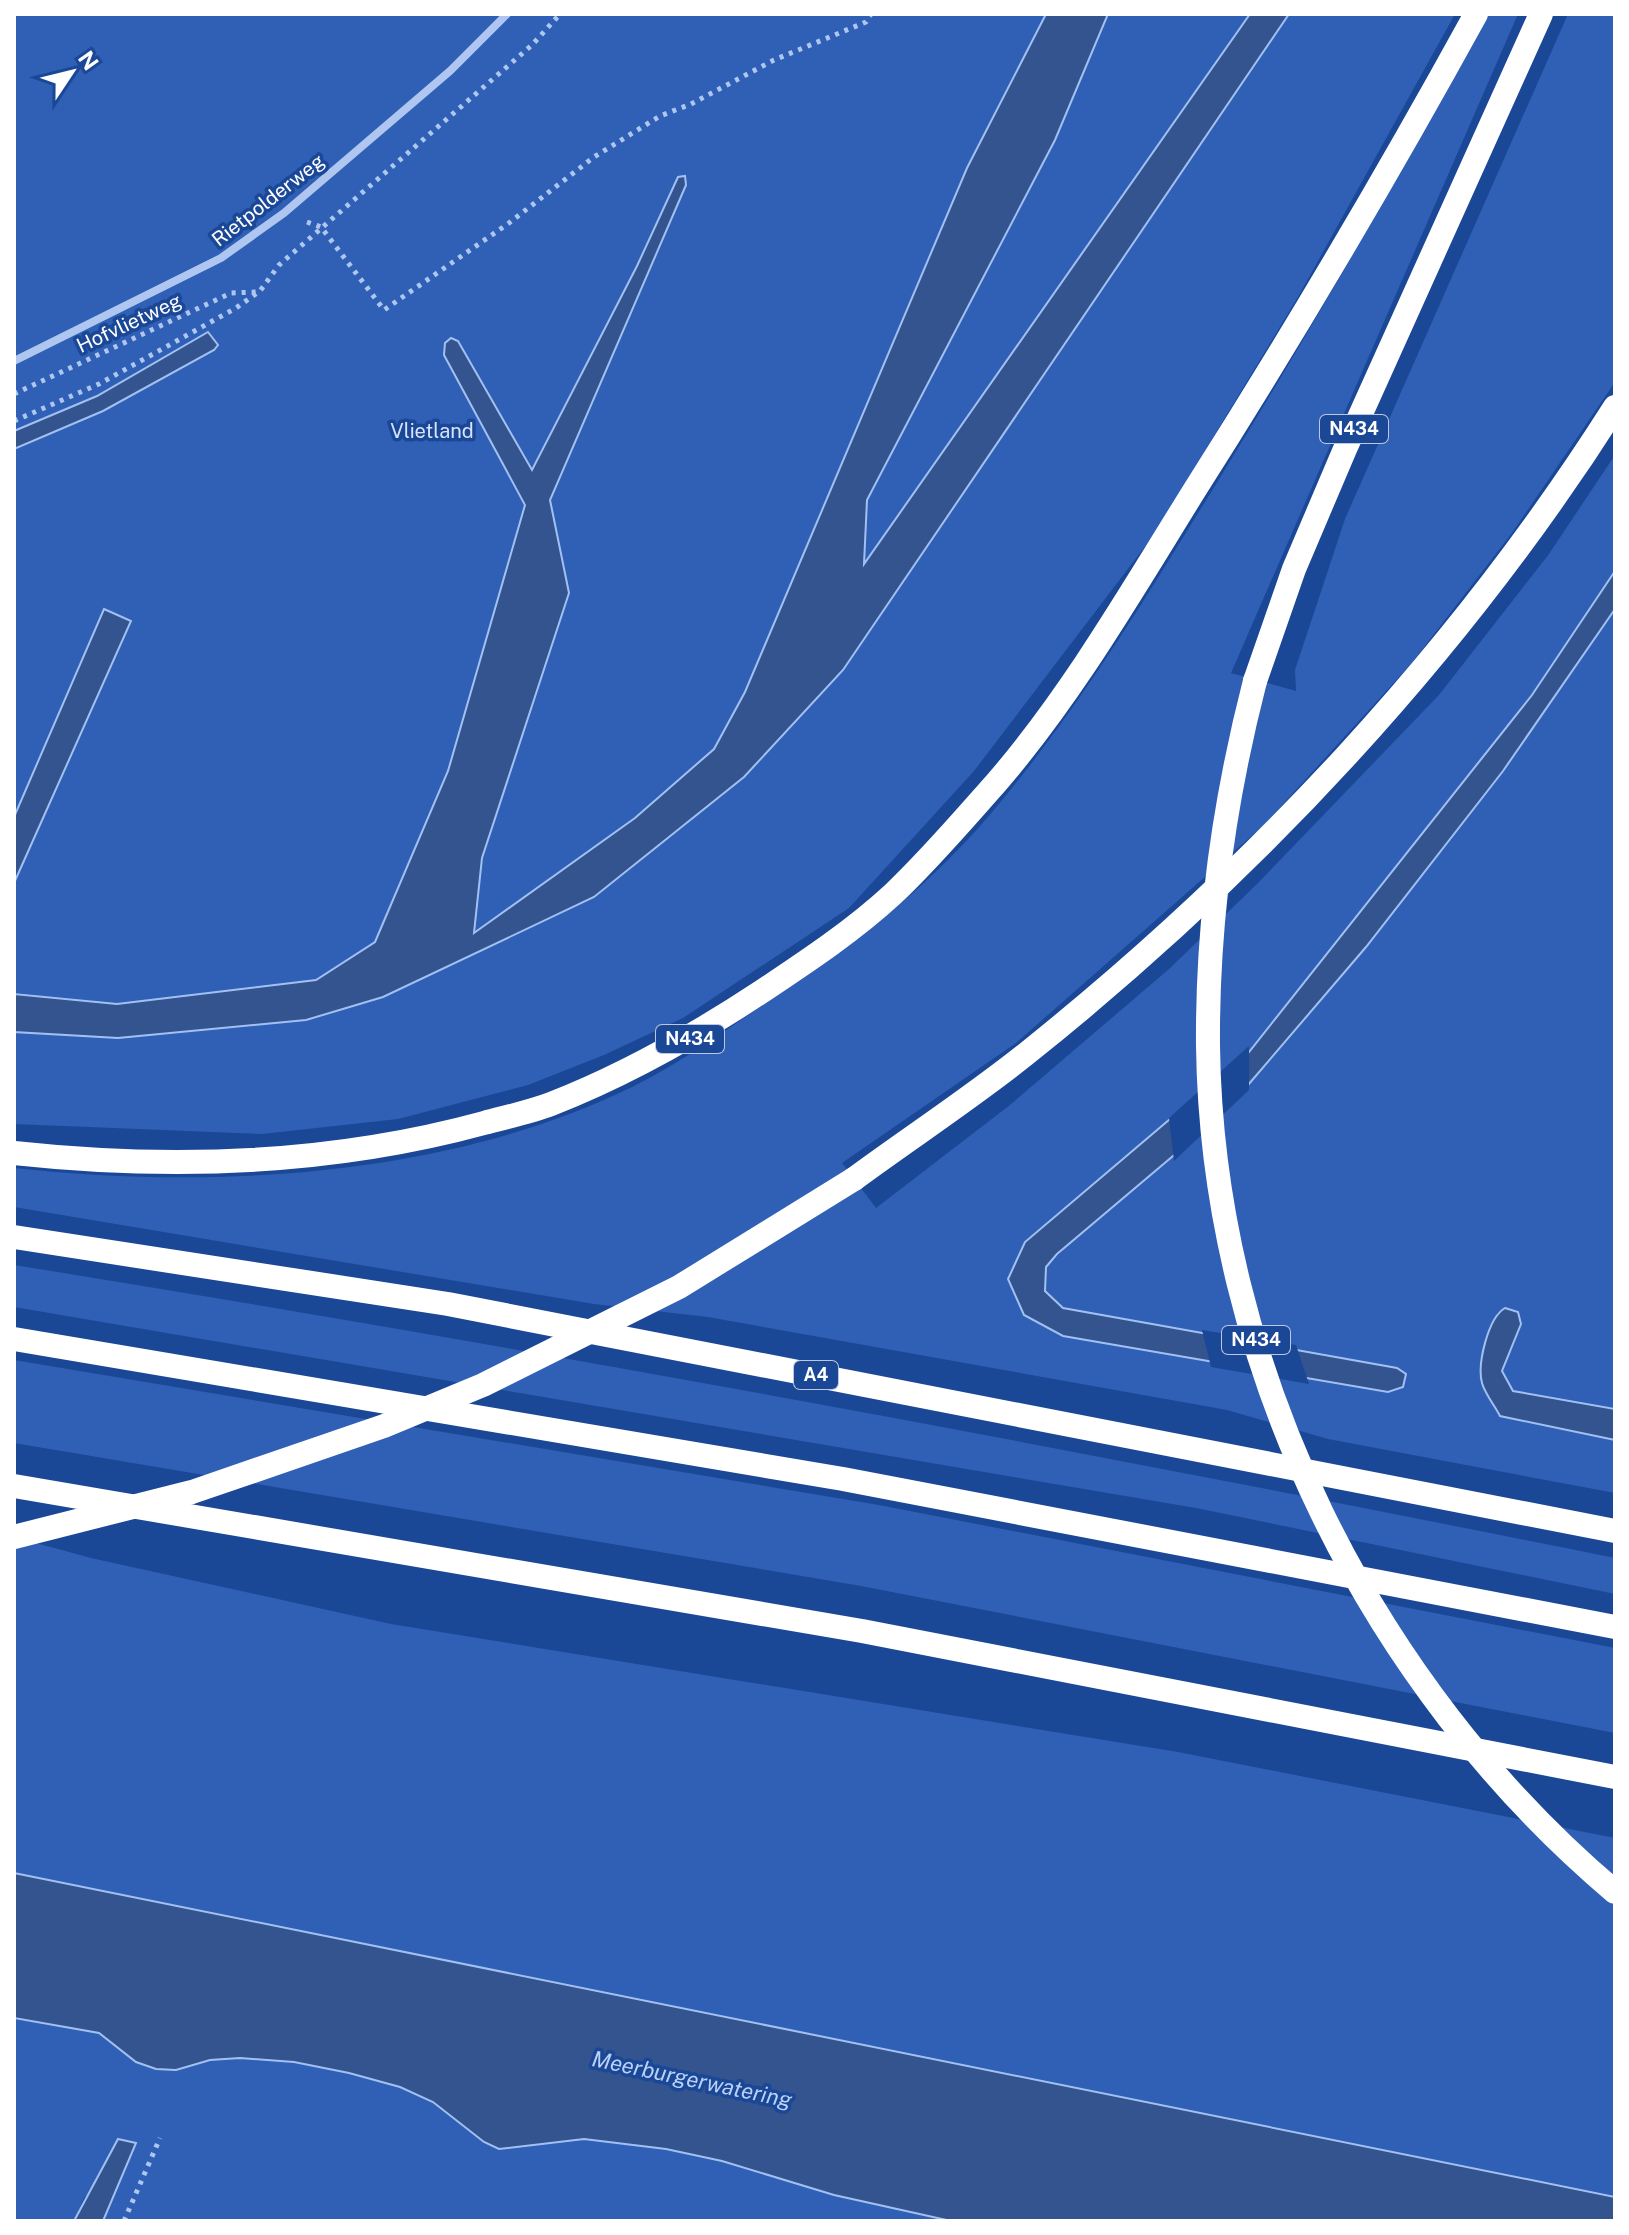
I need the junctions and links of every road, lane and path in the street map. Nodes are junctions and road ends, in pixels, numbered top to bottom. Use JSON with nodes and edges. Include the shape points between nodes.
{"nodes":[{"id":1,"x":507,"y":14,"type":"edge"},
{"id":2,"x":560,"y":14,"type":"edge"},
{"id":3,"x":871,"y":14,"type":"edge"},
{"id":4,"x":1476,"y":14,"type":"edge"},
{"id":5,"x":1541,"y":14,"type":"edge"},
{"id":6,"x":284,"y":213,"type":"junction"},
{"id":7,"x":321,"y":227,"type":"junction"},
{"id":8,"x":260,"y":291,"type":"junction"},
{"id":9,"x":14,"y":361,"type":"edge"},
{"id":10,"x":14,"y":394,"type":"edge"},
{"id":11,"x":1615,"y":407,"type":"edge"},
{"id":12,"x":14,"y":421,"type":"edge"},
{"id":13,"x":14,"y":1153,"type":"edge"},
{"id":14,"x":14,"y":1237,"type":"edge"},
{"id":15,"x":14,"y":1339,"type":"edge"},
{"id":16,"x":14,"y":1486,"type":"edge"},
{"id":17,"x":1615,"y":1531,"type":"edge"},
{"id":18,"x":14,"y":1537,"type":"edge"},
{"id":19,"x":1615,"y":1627,"type":"edge"},
{"id":20,"x":1615,"y":1777,"type":"edge"},
{"id":21,"x":1615,"y":1892,"type":"edge"},
{"id":22,"x":160,"y":2138,"type":"dead end"},
{"id":23,"x":124,"y":2221,"type":"edge"}],
"edges":[{"from":1,"to":6,"type":"street","name":"Rietpolderweg","via":[[450,71]]},
{"from":2,"to":7,"type":"path","via":[[532,45]]},
{"from":3,"to":7,"type":"path","via":[[866,22],[660,116],[594,157],[384,310]]},
{"from":4,"to":13,"type":"highway","number":"N434","via":[[1284,350],[1047,716],[940,845],[893,894],[829,946],[694,1037],[630,1071],[547,1106],[439,1135],[322,1157],[214,1162]]},
{"from":5,"to":21,"type":"highway","number":"N434","bridge":true,"via":[[1305,542],[1255,681],[1221,836],[1212,917],[1208,1048],[1222,1190],[1252,1329],[1300,1464],[1362,1588],[1446,1716],[1533,1816]]},
{"from":6,"to":7,"type":"path"},
{"from":6,"to":9,"type":"street","name":"Rietpolderweg","via":[[221,258]]},
{"from":7,"to":8,"type":"path","via":[[279,265]]},
{"from":8,"to":10,"type":"path","name":"Hofvlietweg","via":[[231,293]]},
{"from":8,"to":12,"type":"path","via":[[99,384]]},
{"from":11,"to":18,"type":"highway","bridge":true,"via":[[1457,629],[1279,826],[1146,953],[1025,1055],[854,1179],[679,1287],[483,1385],[222,1482]]},
{"from":14,"to":17,"type":"highway","number":"A4","via":[[448,1304]]},
{"from":15,"to":19,"type":"highway","via":[[843,1479]]},
{"from":16,"to":20,"type":"highway","via":[[862,1631]]},
{"from":22,"to":23,"type":"path"}]}
